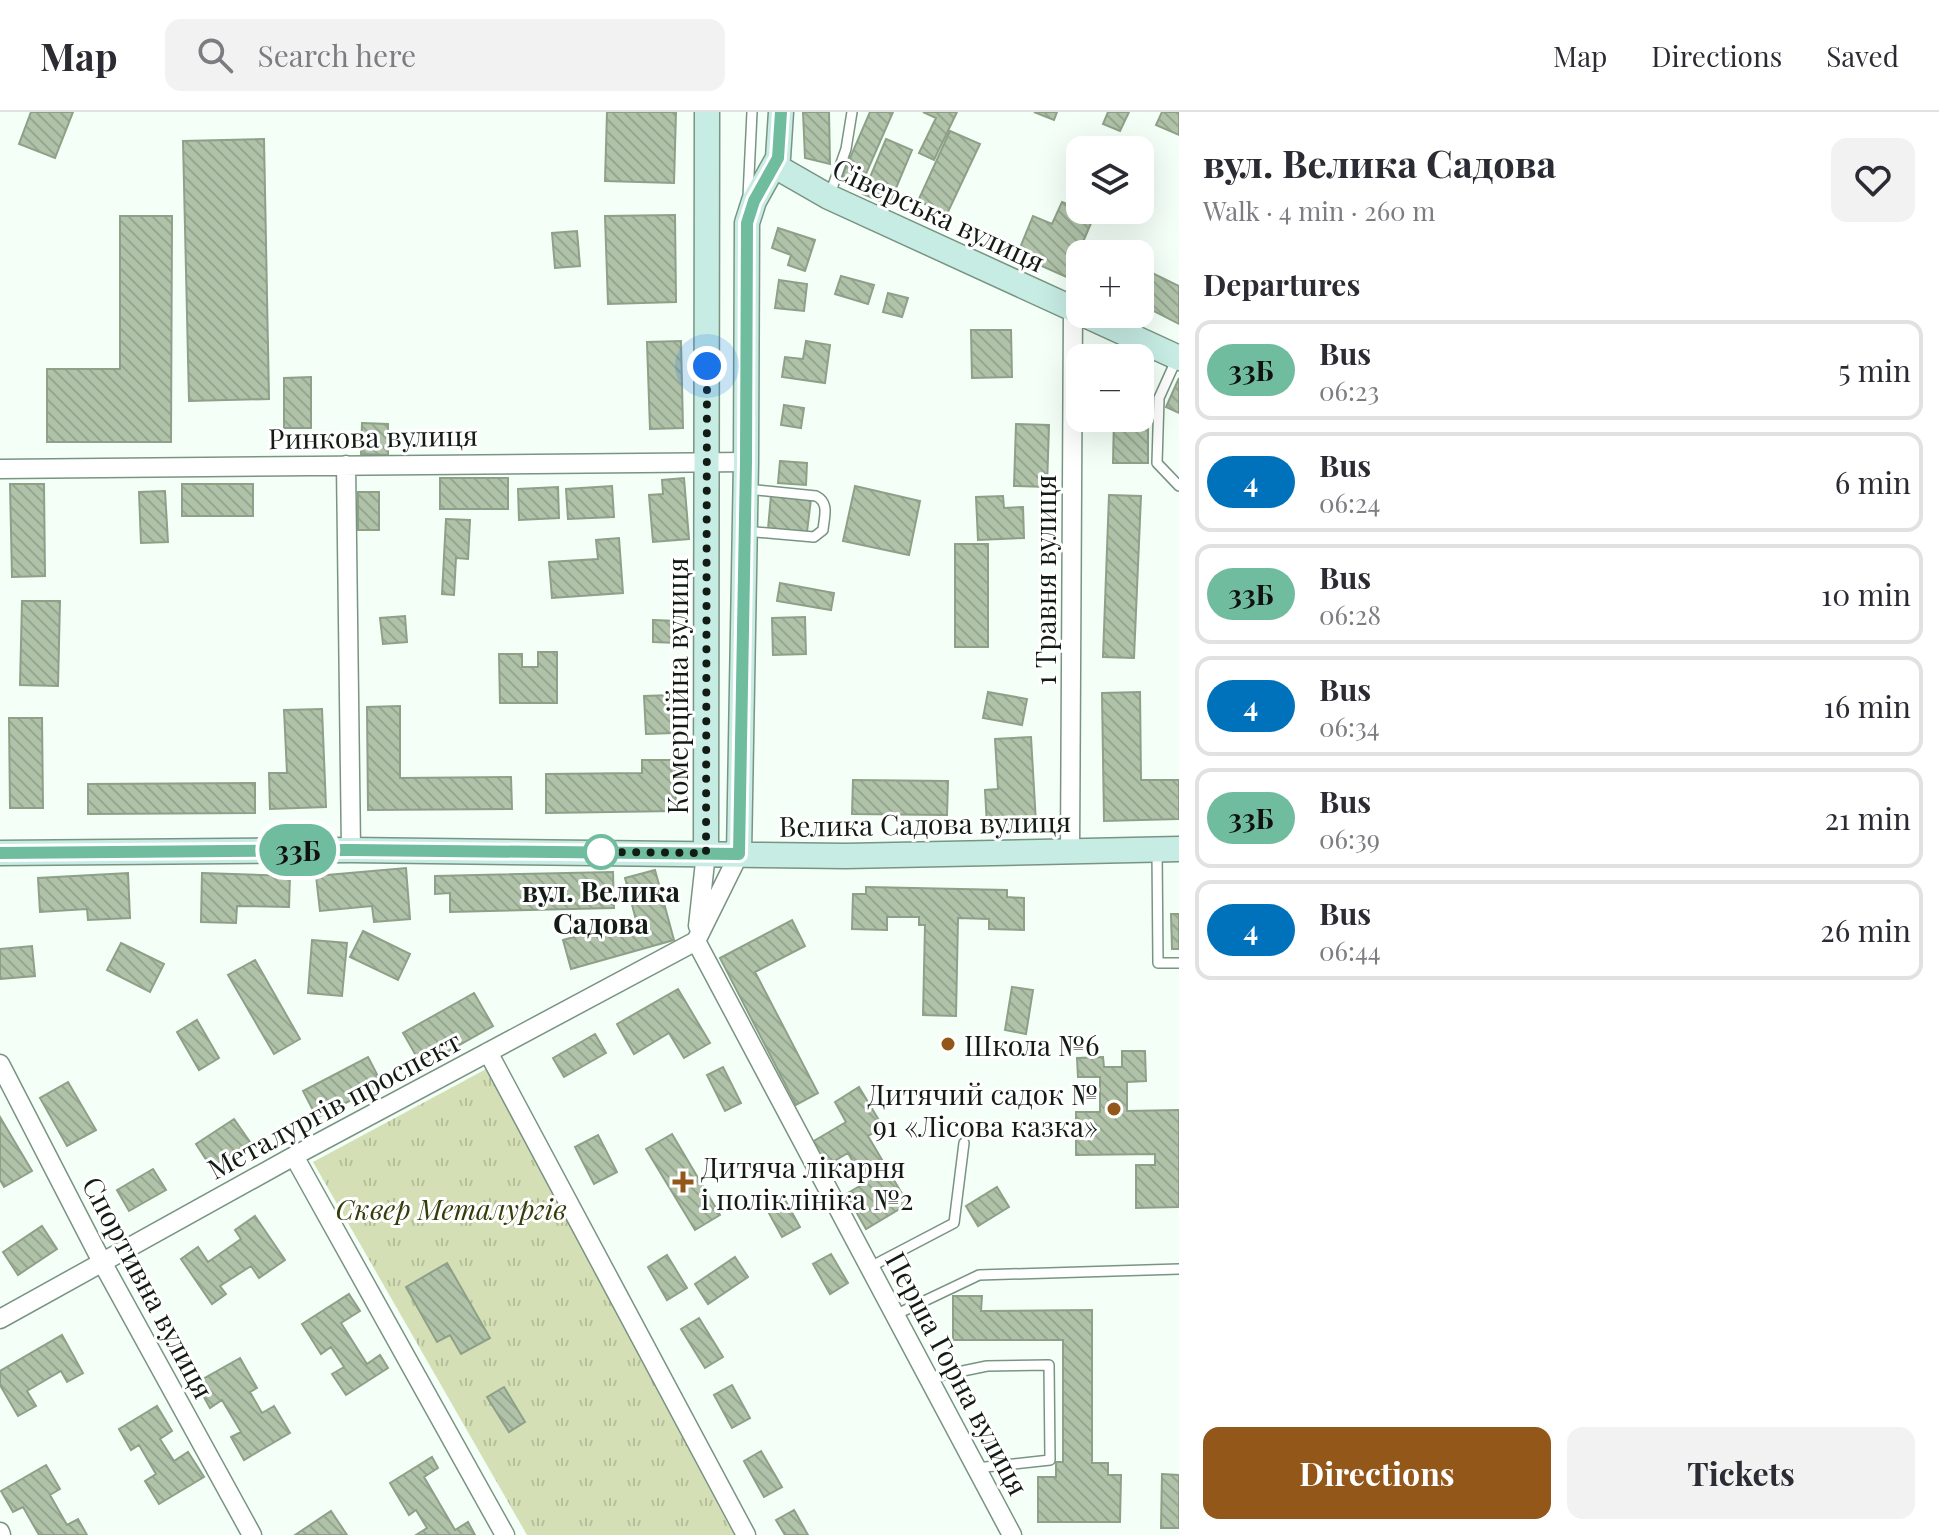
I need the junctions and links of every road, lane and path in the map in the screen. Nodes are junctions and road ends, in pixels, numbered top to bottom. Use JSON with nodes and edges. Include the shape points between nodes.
{"nodes":[{"id":1,"x":707,"y":112,"type":"edge"},
{"id":2,"x":752,"y":112,"type":"edge"},
{"id":3,"x":781,"y":112,"type":"edge"},
{"id":4,"x":852,"y":112,"type":"edge"},
{"id":5,"x":775,"y":166,"type":"junction"},
{"id":6,"x":829,"y":197,"type":"junction"},
{"id":7,"x":747,"y":223,"type":"junction"},
{"id":8,"x":1066,"y":306,"type":"edge"},
{"id":9,"x":1079,"y":328,"type":"edge"},
{"id":10,"x":1114,"y":328,"type":"edge"},
{"id":11,"x":1178,"y":357,"type":"edge"},
{"id":12,"x":708,"y":461,"type":"junction"},
{"id":13,"x":746,"y":462,"type":"junction"},
{"id":14,"x":346,"y":465,"type":"junction"},
{"id":15,"x":0,"y":469,"type":"edge"},
{"id":16,"x":1179,"y":486,"type":"edge"},
{"id":17,"x":746,"y":489,"type":"junction"},
{"id":18,"x":745,"y":531,"type":"junction"},
{"id":19,"x":706,"y":560,"type":"junction"},
{"id":20,"x":744,"y":560,"type":"junction"},
{"id":21,"x":351,"y":850,"type":"junction"},
{"id":22,"x":1168,"y":850,"type":"edge"},
{"id":23,"x":1070,"y":852,"type":"junction"},
{"id":24,"x":0,"y":853,"type":"edge"},
{"id":25,"x":706,"y":853,"type":"junction"},
{"id":26,"x":739,"y":854,"type":"junction"},
{"id":27,"x":696,"y":941,"type":"junction"},
{"id":28,"x":1179,"y":963,"type":"edge"},
{"id":29,"x":488,"y":1052,"type":"junction"},
{"id":30,"x":0,"y":1064,"type":"edge"},
{"id":31,"x":964,"y":1143,"type":"dead end"},
{"id":32,"x":294,"y":1156,"type":"junction"},
{"id":33,"x":102,"y":1262,"type":"junction"},
{"id":34,"x":870,"y":1267,"type":"junction"},
{"id":35,"x":1179,"y":1269,"type":"edge"},
{"id":36,"x":895,"y":1315,"type":"junction"},
{"id":37,"x":0,"y":1319,"type":"edge"},
{"id":38,"x":929,"y":1378,"type":"junction"},
{"id":39,"x":976,"y":1468,"type":"junction"},
{"id":40,"x":252,"y":1535,"type":"edge"},
{"id":41,"x":505,"y":1535,"type":"edge"},
{"id":42,"x":746,"y":1535,"type":"edge"},
{"id":43,"x":1012,"y":1535,"type":"edge"}],
"edges":[{"from":1,"to":12,"type":"street","name":"Комерційна вулиця"},
{"from":2,"to":7,"type":"lane"},
{"from":3,"to":5,"type":"street"},
{"from":4,"to":6,"type":"lane"},
{"from":5,"to":6,"type":"street","name":"Сіверська вулиця"},
{"from":5,"to":7,"type":"street"},
{"from":6,"to":8,"type":"street","name":"Сіверська вулиця"},
{"from":7,"to":13,"type":"street"},
{"from":9,"to":23,"type":"street","name":"1 Травня вулиця"},
{"from":10,"to":11,"type":"street","name":"Сіверська вулиця"},
{"from":11,"to":16,"type":"lane","via":[[1159,398],[1157,463]]},
{"from":12,"to":13,"type":"street","name":"Ринкова вулиця"},
{"from":12,"to":14,"type":"street","name":"Ринкова вулиця"},
{"from":12,"to":19,"type":"street","name":"Комерційна вулиця"},
{"from":13,"to":17,"type":"street"},
{"from":14,"to":15,"type":"street","name":"Ринкова вулиця"},
{"from":14,"to":21,"type":"street"},
{"from":17,"to":18,"type":"street"},
{"from":17,"to":18,"type":"lane","via":[[816,496],[825,506],[823,530],[814,537]]},
{"from":18,"to":20,"type":"street"},
{"from":19,"to":20,"type":"street"},
{"from":19,"to":25,"type":"street","name":"Комерційна вулиця"},
{"from":20,"to":26,"type":"street"},
{"from":21,"to":24,"type":"street","name":"Велика Садова вулиця"},
{"from":21,"to":25,"type":"street","name":"Велика Садова вулиця"},
{"from":22,"to":23,"type":"street","name":"Велика Садова вулиця"},
{"from":22,"to":28,"type":"lane","via":[[1158,963]]},
{"from":23,"to":26,"type":"street","name":"Велика Садова вулиця"},
{"from":25,"to":26,"type":"street","name":"Велика Садова вулиця"},
{"from":25,"to":27,"type":"street","name":"Комерційна вулиця"},
{"from":26,"to":27,"type":"street"},
{"from":27,"to":29,"type":"street","name":"Металургів проспект"},
{"from":27,"to":34,"type":"street","name":"Перша Горна вулиця"},
{"from":29,"to":32,"type":"street","name":"Металургів проспект"},
{"from":29,"to":42,"type":"street"},
{"from":30,"to":33,"type":"street","name":"Спортивна вулиця"},
{"from":31,"to":34,"type":"lane","via":[[954,1223]]},
{"from":32,"to":33,"type":"street","name":"Металургів проспект"},
{"from":32,"to":41,"type":"street"},
{"from":33,"to":37,"type":"street","name":"Металургів проспект"},
{"from":33,"to":40,"type":"street","name":"Спортивна вулиця"},
{"from":34,"to":36,"type":"street","name":"Перша Горна вулиця"},
{"from":35,"to":36,"type":"lane","via":[[979,1275]]},
{"from":36,"to":38,"type":"street","name":"Перша Горна вулиця"},
{"from":38,"to":39,"type":"street","name":"Перша Горна вулиця"},
{"from":38,"to":39,"type":"lane","via":[[987,1366],[1049,1365],[1050,1460]]},
{"from":39,"to":43,"type":"street","name":"Перша Горна вулиця"}]}
